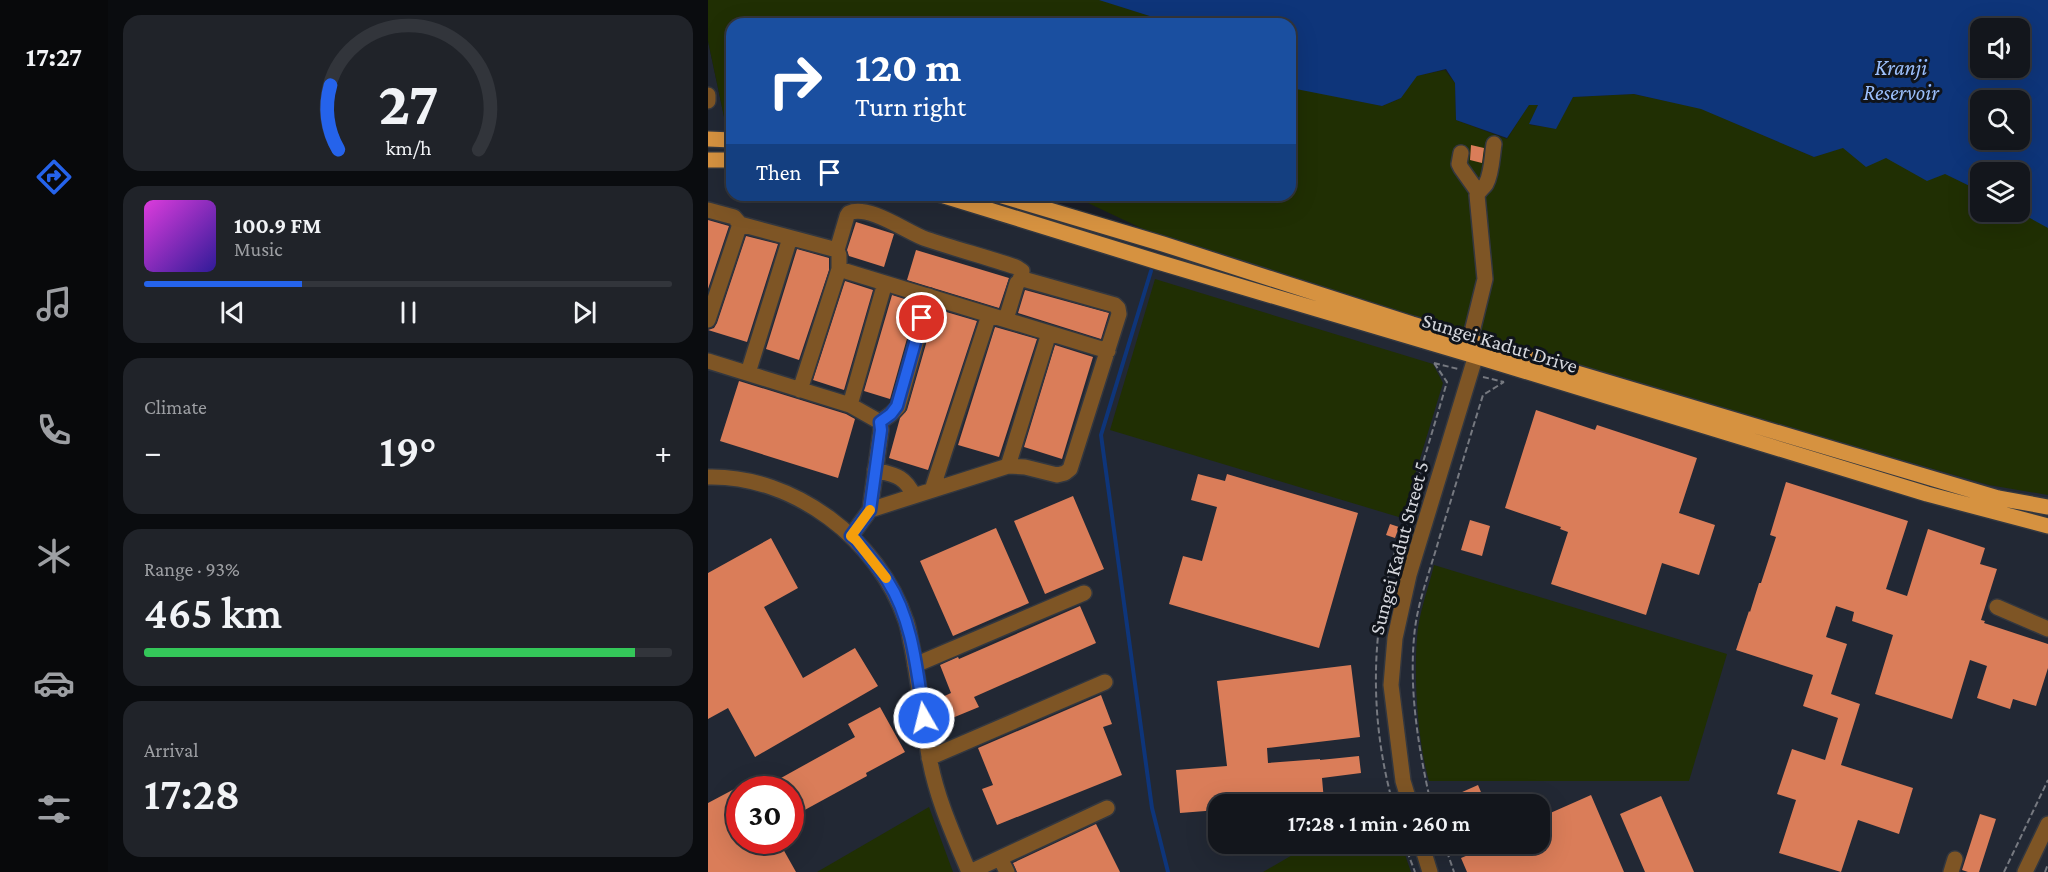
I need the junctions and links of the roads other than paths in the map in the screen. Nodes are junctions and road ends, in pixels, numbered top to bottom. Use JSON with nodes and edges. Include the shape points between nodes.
{"nodes":[{"id":1,"x":708,"y":95,"type":"edge"},
{"id":2,"x":708,"y":101,"type":"edge"},
{"id":3,"x":708,"y":139,"type":"edge"},
{"id":4,"x":726,"y":140,"type":"edge"},
{"id":5,"x":1494,"y":144,"type":"dead end"},
{"id":6,"x":1461,"y":153,"type":"dead end"},
{"id":7,"x":708,"y":160,"type":"edge"},
{"id":8,"x":726,"y":160,"type":"edge"},
{"id":9,"x":1478,"y":192,"type":"junction"},
{"id":10,"x":960,"y":201,"type":"edge"},
{"id":11,"x":1019,"y":201,"type":"edge"},
{"id":12,"x":708,"y":210,"type":"edge"},
{"id":13,"x":740,"y":224,"type":"junction"},
{"id":14,"x":790,"y":238,"type":"junction"},
{"id":15,"x":837,"y":250,"type":"junction"},
{"id":16,"x":839,"y":269,"type":"junction"},
{"id":17,"x":1020,"y":280,"type":"junction"},
{"id":18,"x":885,"y":283,"type":"junction"},
{"id":19,"x":929,"y":296,"type":"junction"},
{"id":20,"x":989,"y":315,"type":"junction"},
{"id":21,"x":1005,"y":319,"type":"junction"},
{"id":22,"x":708,"y":320,"type":"edge"},
{"id":23,"x":1049,"y":333,"type":"junction"},
{"id":24,"x":1475,"y":346,"type":"junction"},
{"id":25,"x":1108,"y":351,"type":"junction"},
{"id":26,"x":708,"y":361,"type":"edge"},
{"id":27,"x":748,"y":373,"type":"junction"},
{"id":28,"x":801,"y":390,"type":"junction"},
{"id":29,"x":850,"y":405,"type":"junction"},
{"id":30,"x":880,"y":422,"type":"junction"},
{"id":31,"x":1008,"y":466,"type":"junction"},
{"id":32,"x":875,"y":470,"type":"junction"},
{"id":33,"x":708,"y":477,"type":"edge"},
{"id":34,"x":932,"y":490,"type":"junction"},
{"id":35,"x":914,"y":496,"type":"junction"},
{"id":36,"x":2048,"y":507,"type":"edge"},
{"id":37,"x":870,"y":510,"type":"junction"},
{"id":38,"x":2048,"y":526,"type":"edge"},
{"id":39,"x":851,"y":536,"type":"junction"},
{"id":40,"x":1084,"y":593,"type":"dead end"},
{"id":41,"x":1997,"y":607,"type":"dead end"},
{"id":42,"x":2048,"y":629,"type":"edge"},
{"id":43,"x":915,"y":664,"type":"junction"},
{"id":44,"x":1105,"y":682,"type":"dead end"},
{"id":45,"x":929,"y":758,"type":"junction"},
{"id":46,"x":1407,"y":794,"type":"edge"},
{"id":47,"x":1107,"y":808,"type":"dead end"},
{"id":48,"x":2048,"y":824,"type":"edge"},
{"id":49,"x":1424,"y":854,"type":"edge"},
{"id":50,"x":1004,"y":865,"type":"edge"},
{"id":51,"x":969,"y":872,"type":"edge"},
{"id":52,"x":1430,"y":872,"type":"edge"},
{"id":53,"x":2025,"y":872,"type":"edge"}],
"edges":[{"from":1,"to":2,"type":"street"},
{"from":3,"to":4,"type":"main road"},
{"from":5,"to":9,"type":"street","via":[[1489,176]]},
{"from":6,"to":9,"type":"street","via":[[1459,164]]},
{"from":7,"to":8,"type":"main road"},
{"from":9,"to":24,"type":"street","name":"Sungei Kadut Street 5","via":[[1485,279]]},
{"from":10,"to":24,"type":"main road","name":"Sungei Kadut Drive","via":[[1158,262]]},
{"from":11,"to":24,"type":"main road","name":"Sungei Kadut Drive"},
{"from":12,"to":13,"type":"street","via":[[734,217]]},
{"from":13,"to":14,"type":"street"},
{"from":13,"to":22,"type":"street"},
{"from":14,"to":15,"type":"street"},
{"from":14,"to":27,"type":"street"},
{"from":15,"to":16,"type":"street"},
{"from":15,"to":17,"type":"street","via":[[847,216],[857,211],[894,222],[924,238],[1016,267],[1022,271]]},
{"from":16,"to":18,"type":"street"},
{"from":16,"to":28,"type":"street"},
{"from":17,"to":21,"type":"street"},
{"from":17,"to":25,"type":"street","via":[[1118,308]]},
{"from":18,"to":19,"type":"street"},
{"from":18,"to":29,"type":"street"},
{"from":19,"to":20,"type":"street"},
{"from":19,"to":30,"type":"street","via":[[897,406]]},
{"from":20,"to":21,"type":"street"},
{"from":20,"to":34,"type":"street"},
{"from":21,"to":23,"type":"street"},
{"from":23,"to":25,"type":"street"},
{"from":23,"to":31,"type":"street"},
{"from":24,"to":36,"type":"main road","name":"Sungei Kadut Drive","via":[[1998,498]]},
{"from":24,"to":38,"type":"main road","name":"Sungei Kadut Drive","via":[[1927,495]]},
{"from":24,"to":46,"type":"street","name":"Sungei Kadut Street 5","via":[[1409,575],[1395,638],[1391,685]]},
{"from":25,"to":31,"type":"street","via":[[1070,469],[1057,475]]},
{"from":26,"to":27,"type":"street"},
{"from":27,"to":28,"type":"street"},
{"from":28,"to":29,"type":"street"},
{"from":29,"to":30,"type":"street"},
{"from":30,"to":32,"type":"street"},
{"from":31,"to":34,"type":"street"},
{"from":32,"to":35,"type":"street","via":[[899,476]]},
{"from":32,"to":37,"type":"street"},
{"from":33,"to":39,"type":"street","via":[[770,487],[816,508]]},
{"from":34,"to":35,"type":"street"},
{"from":35,"to":37,"type":"street"},
{"from":37,"to":39,"type":"street"},
{"from":39,"to":43,"type":"street","via":[[888,581],[906,621]]},
{"from":40,"to":43,"type":"street"},
{"from":41,"to":42,"type":"street"},
{"from":43,"to":45,"type":"street"},
{"from":44,"to":45,"type":"street"},
{"from":45,"to":51,"type":"street","via":[[945,817]]},
{"from":47,"to":50,"type":"street"},
{"from":48,"to":53,"type":"street"},
{"from":49,"to":52,"type":"street"},
{"from":50,"to":51,"type":"street"}]}
